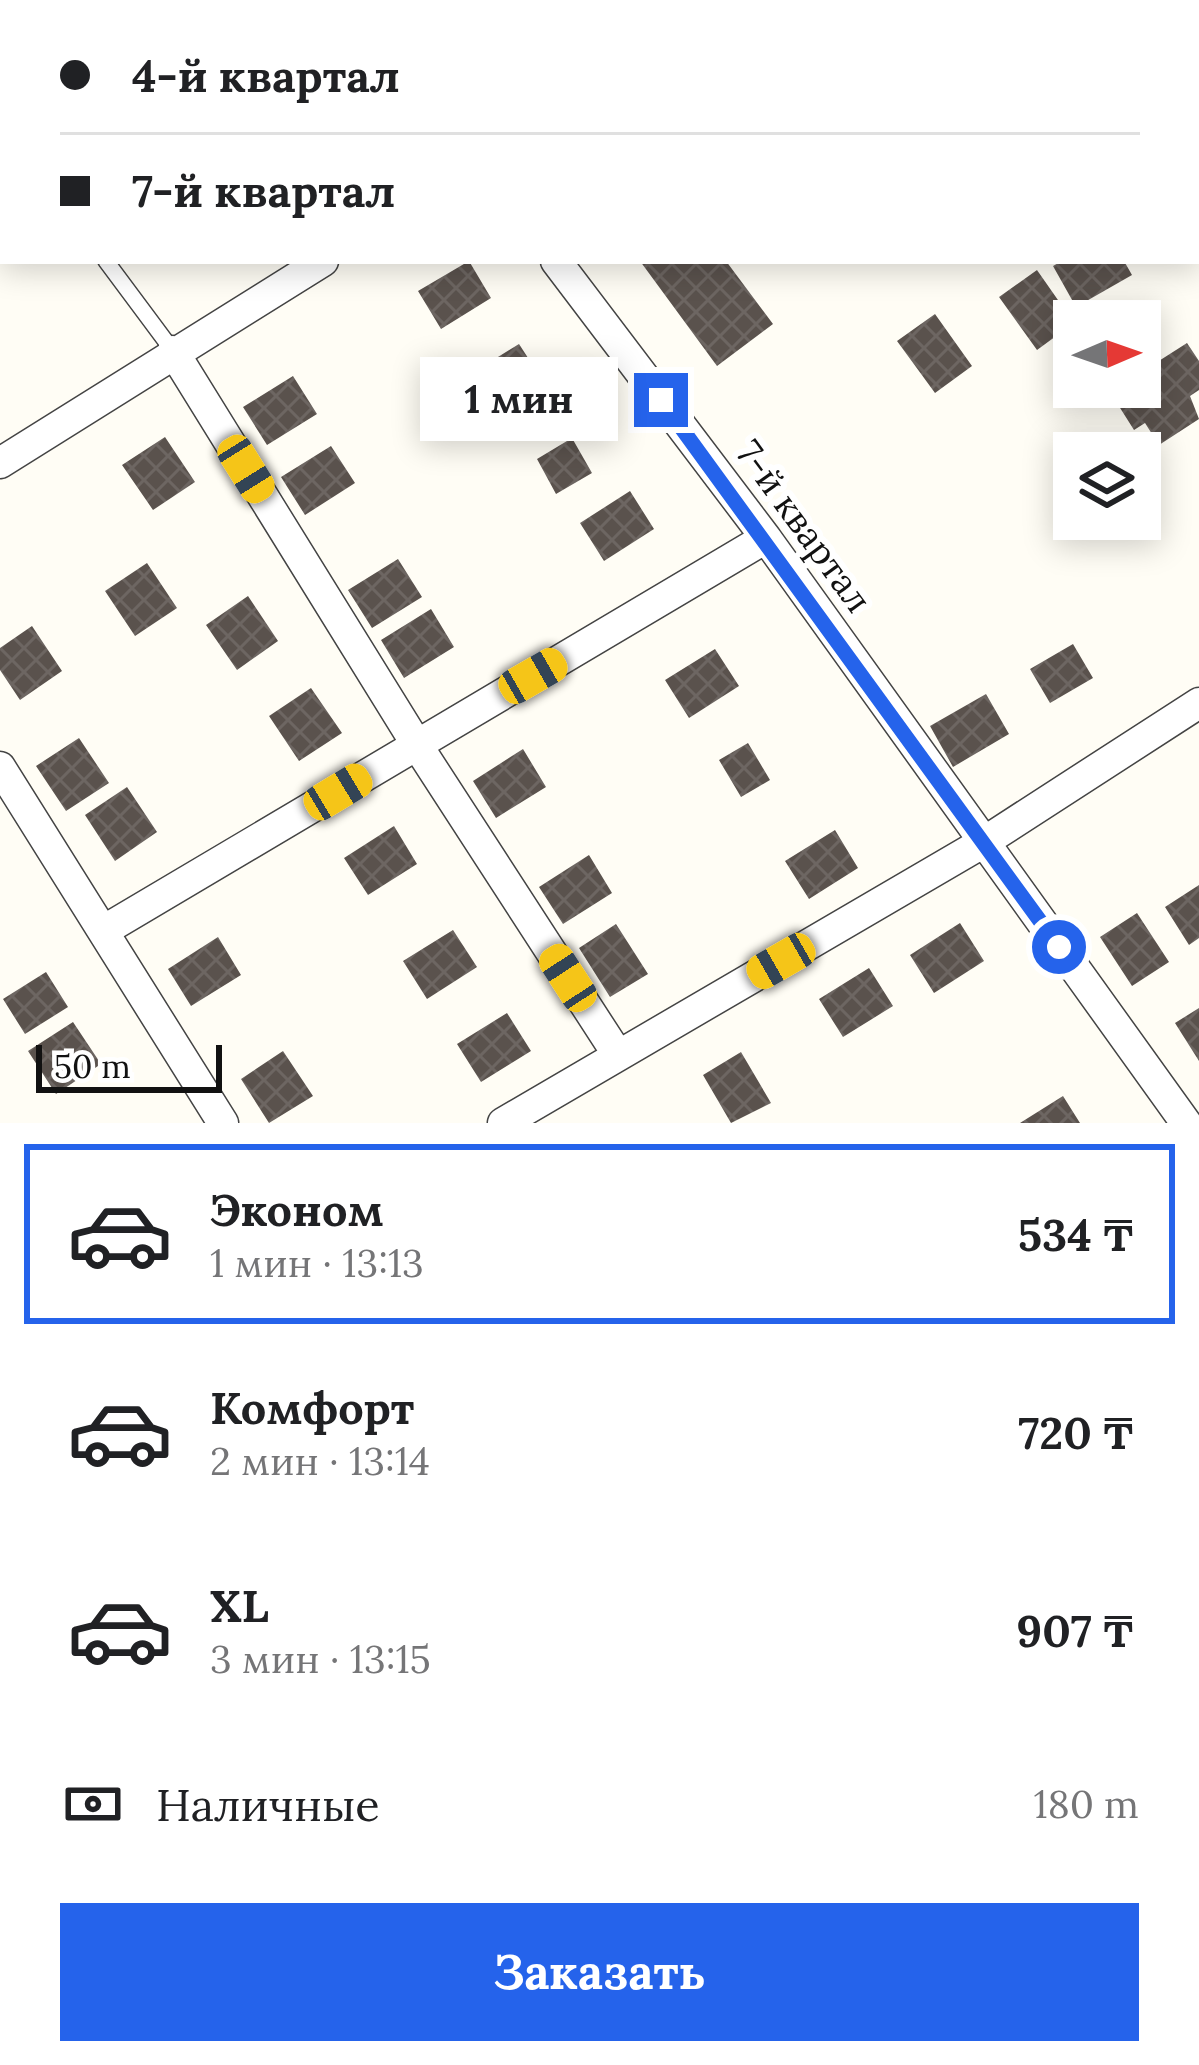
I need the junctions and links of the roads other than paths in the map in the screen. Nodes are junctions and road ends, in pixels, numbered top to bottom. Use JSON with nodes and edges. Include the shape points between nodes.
{"nodes":[{"id":1,"x":108,"y":264,"type":"edge"},
{"id":2,"x":318,"y":264,"type":"edge"},
{"id":3,"x":558,"y":264,"type":"edge"},
{"id":4,"x":173,"y":351,"type":"junction"},
{"id":5,"x":0,"y":463,"type":"edge"},
{"id":6,"x":766,"y":538,"type":"junction"},
{"id":7,"x":1199,"y":703,"type":"edge"},
{"id":8,"x":417,"y":745,"type":"junction"},
{"id":9,"x":0,"y":767,"type":"edge"},
{"id":10,"x":984,"y":842,"type":"junction"},
{"id":11,"x":103,"y":931,"type":"junction"},
{"id":12,"x":618,"y":1055,"type":"junction"},
{"id":13,"x":223,"y":1123,"type":"edge"},
{"id":14,"x":503,"y":1123,"type":"edge"},
{"id":15,"x":1186,"y":1123,"type":"edge"}],
"edges":[{"from":1,"to":4,"type":"lane"},
{"from":2,"to":4,"type":"street"},
{"from":3,"to":6,"type":"street","name":"7-й квартал"},
{"from":4,"to":5,"type":"street"},
{"from":4,"to":8,"type":"street"},
{"from":6,"to":8,"type":"street"},
{"from":6,"to":10,"type":"street","name":"7-й квартал"},
{"from":7,"to":10,"type":"street"},
{"from":8,"to":11,"type":"street"},
{"from":8,"to":12,"type":"street"},
{"from":9,"to":11,"type":"street"},
{"from":10,"to":12,"type":"street"},
{"from":10,"to":15,"type":"street","name":"7-й квартал"},
{"from":11,"to":13,"type":"street"},
{"from":12,"to":14,"type":"street"}]}
